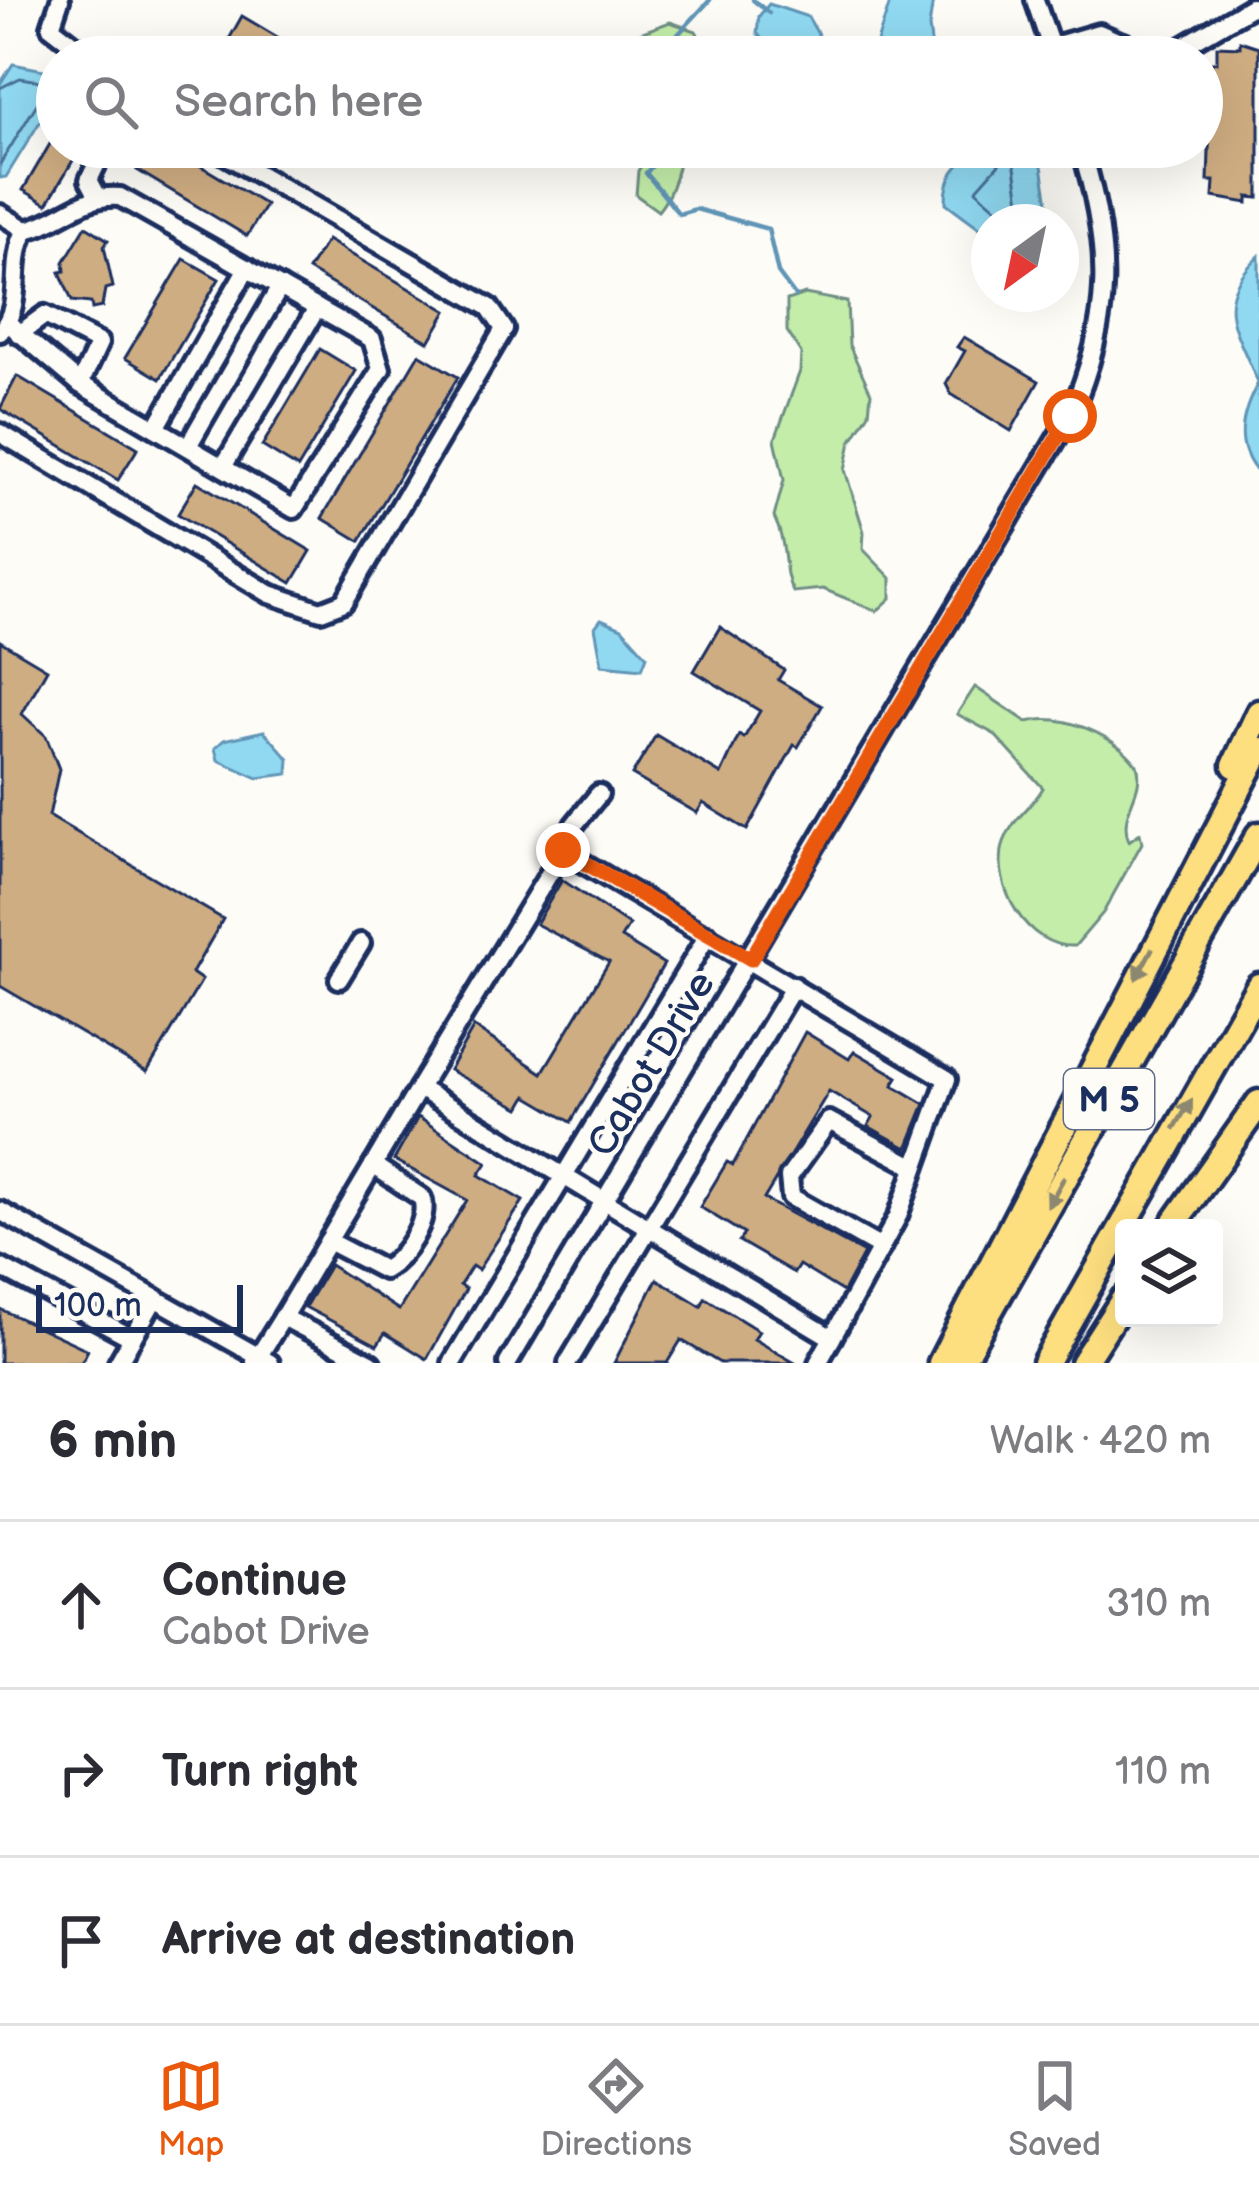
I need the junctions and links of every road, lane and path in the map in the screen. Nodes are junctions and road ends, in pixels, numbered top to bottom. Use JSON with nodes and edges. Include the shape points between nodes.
{"nodes":[{"id":1,"x":60,"y":0,"type":"edge"},
{"id":2,"x":1035,"y":0,"type":"edge"},
{"id":3,"x":1253,"y":7,"type":"edge"},
{"id":4,"x":63,"y":36,"type":"edge"},
{"id":5,"x":1047,"y":36,"type":"edge"},
{"id":6,"x":1202,"y":36,"type":"edge"},
{"id":7,"x":95,"y":168,"type":"edge"},
{"id":8,"x":248,"y":168,"type":"edge"},
{"id":9,"x":1087,"y":168,"type":"edge"},
{"id":10,"x":97,"y":195,"type":"junction"},
{"id":11,"x":0,"y":214,"type":"edge"},
{"id":12,"x":26,"y":230,"type":"junction"},
{"id":13,"x":7,"y":248,"type":"edge"},
{"id":14,"x":247,"y":268,"type":"junction"},
{"id":15,"x":280,"y":287,"type":"junction"},
{"id":16,"x":316,"y":308,"type":"junction"},
{"id":17,"x":9,"y":330,"type":"edge"},
{"id":18,"x":80,"y":384,"type":"junction"},
{"id":19,"x":156,"y":428,"type":"junction"},
{"id":20,"x":0,"y":433,"type":"edge"},
{"id":21,"x":188,"y":446,"type":"junction"},
{"id":22,"x":223,"y":467,"type":"junction"},
{"id":23,"x":1259,"y":713,"type":"edge"},
{"id":24,"x":1259,"y":749,"type":"edge"},
{"id":25,"x":599,"y":794,"type":"dead end"},
{"id":26,"x":1259,"y":835,"type":"edge"},
{"id":27,"x":563,"y":850,"type":"junction"},
{"id":28,"x":1172,"y":914,"type":"junction"},
{"id":29,"x":708,"y":935,"type":"junction"},
{"id":30,"x":361,"y":943,"type":"dead end"},
{"id":31,"x":751,"y":959,"type":"junction"},
{"id":32,"x":339,"y":980,"type":"dead end"},
{"id":33,"x":794,"y":986,"type":"junction"},
{"id":34,"x":1259,"y":986,"type":"edge"},
{"id":35,"x":419,"y":1088,"type":"junction"},
{"id":36,"x":1259,"y":1089,"type":"edge"},
{"id":37,"x":1259,"y":1103,"type":"edge"},
{"id":38,"x":373,"y":1165,"type":"junction"},
{"id":39,"x":915,"y":1167,"type":"junction"},
{"id":40,"x":1210,"y":1170,"type":"junction"},
{"id":41,"x":566,"y":1177,"type":"junction"},
{"id":42,"x":606,"y":1201,"type":"junction"},
{"id":43,"x":0,"y":1211,"type":"edge"},
{"id":44,"x":1177,"y":1219,"type":"edge"},
{"id":45,"x":649,"y":1228,"type":"junction"},
{"id":46,"x":328,"y":1241,"type":"junction"},
{"id":47,"x":881,"y":1249,"type":"junction"},
{"id":48,"x":0,"y":1267,"type":"edge"},
{"id":49,"x":155,"y":1298,"type":"junction"},
{"id":50,"x":1115,"y":1312,"type":"edge"},
{"id":51,"x":283,"y":1317,"type":"junction"},
{"id":52,"x":132,"y":1338,"type":"junction"},
{"id":53,"x":832,"y":1338,"type":"junction"},
{"id":54,"x":261,"y":1361,"type":"edge"},
{"id":55,"x":118,"y":1363,"type":"edge"},
{"id":56,"x":371,"y":1363,"type":"edge"},
{"id":57,"x":452,"y":1363,"type":"edge"},
{"id":58,"x":508,"y":1363,"type":"edge"},
{"id":59,"x":568,"y":1363,"type":"edge"},
{"id":60,"x":818,"y":1363,"type":"edge"},
{"id":61,"x":940,"y":1363,"type":"edge"},
{"id":62,"x":960,"y":1363,"type":"edge"},
{"id":63,"x":1045,"y":1363,"type":"edge"},
{"id":64,"x":1082,"y":1363,"type":"edge"}],
"edges":[{"from":1,"to":4,"type":"street","via":[[51,27]]},
{"from":2,"to":5,"type":"street"},
{"from":3,"to":6,"type":"street"},
{"from":7,"to":10,"type":"street","via":[[89,180]]},
{"from":8,"to":20,"type":"street","via":[[489,307],[504,328],[344,602],[321,611],[270,594]]},
{"from":9,"to":31,"type":"street","name":"Cabot Drive","via":[[1106,245],[1101,328],[1088,374],[1034,482]]},
{"from":10,"to":12,"type":"street"},
{"from":10,"to":14,"type":"street","via":[[120,197]]},
{"from":11,"to":12,"type":"street"},
{"from":12,"to":13,"type":"street"},
{"from":13,"to":17,"type":"street","via":[[16,298]]},
{"from":14,"to":15,"type":"street"},
{"from":14,"to":19,"type":"street"},
{"from":15,"to":16,"type":"street"},
{"from":15,"to":21,"type":"street"},
{"from":16,"to":22,"type":"street"},
{"from":16,"to":22,"type":"street","via":[[372,339],[381,369],[294,509]]},
{"from":17,"to":18,"type":"street"},
{"from":17,"to":18,"type":"street","via":[[56,316],[100,343]]},
{"from":18,"to":19,"type":"street"},
{"from":19,"to":21,"type":"street"},
{"from":21,"to":22,"type":"street"},
{"from":23,"to":28,"type":"highway"},
{"from":24,"to":28,"type":"highway"},
{"from":25,"to":27,"type":"street"},
{"from":26,"to":62,"type":"highway","number":"M 5","one_way":true},
{"from":27,"to":29,"type":"street"},
{"from":27,"to":35,"type":"street"},
{"from":28,"to":61,"type":"highway","one_way":true},
{"from":29,"to":31,"type":"street"},
{"from":29,"to":41,"type":"street"},
{"from":30,"to":32,"type":"street"},
{"from":31,"to":33,"type":"street"},
{"from":31,"to":42,"type":"street","name":"Cabot Drive"},
{"from":33,"to":39,"type":"street","via":[[947,1079]]},
{"from":33,"to":45,"type":"street"},
{"from":63,"to":34,"type":"highway","number":"M 5","one_way":true},
{"from":35,"to":38,"type":"street"},
{"from":35,"to":41,"type":"street"},
{"from":36,"to":40,"type":"highway"},
{"from":37,"to":40,"type":"highway"},
{"from":38,"to":46,"type":"street"},
{"from":38,"to":46,"type":"street","via":[[422,1198],[422,1220],[384,1270]]},
{"from":39,"to":47,"type":"street"},
{"from":39,"to":47,"type":"street","via":[[829,1121],[789,1178],[791,1197]]},
{"from":40,"to":44,"type":"highway"},
{"from":41,"to":42,"type":"street"},
{"from":41,"to":57,"type":"street"},
{"from":42,"to":45,"type":"street"},
{"from":42,"to":58,"type":"street","name":"Cabot Drive"},
{"from":43,"to":49,"type":"street"},
{"from":45,"to":53,"type":"street"},
{"from":45,"to":59,"type":"street"},
{"from":46,"to":51,"type":"street"},
{"from":47,"to":53,"type":"street"},
{"from":48,"to":52,"type":"street"},
{"from":49,"to":52,"type":"street"},
{"from":49,"to":54,"type":"street"},
{"from":50,"to":64,"type":"highway"},
{"from":51,"to":54,"type":"street"},
{"from":51,"to":56,"type":"street"},
{"from":52,"to":55,"type":"street"},
{"from":53,"to":60,"type":"street"}]}
